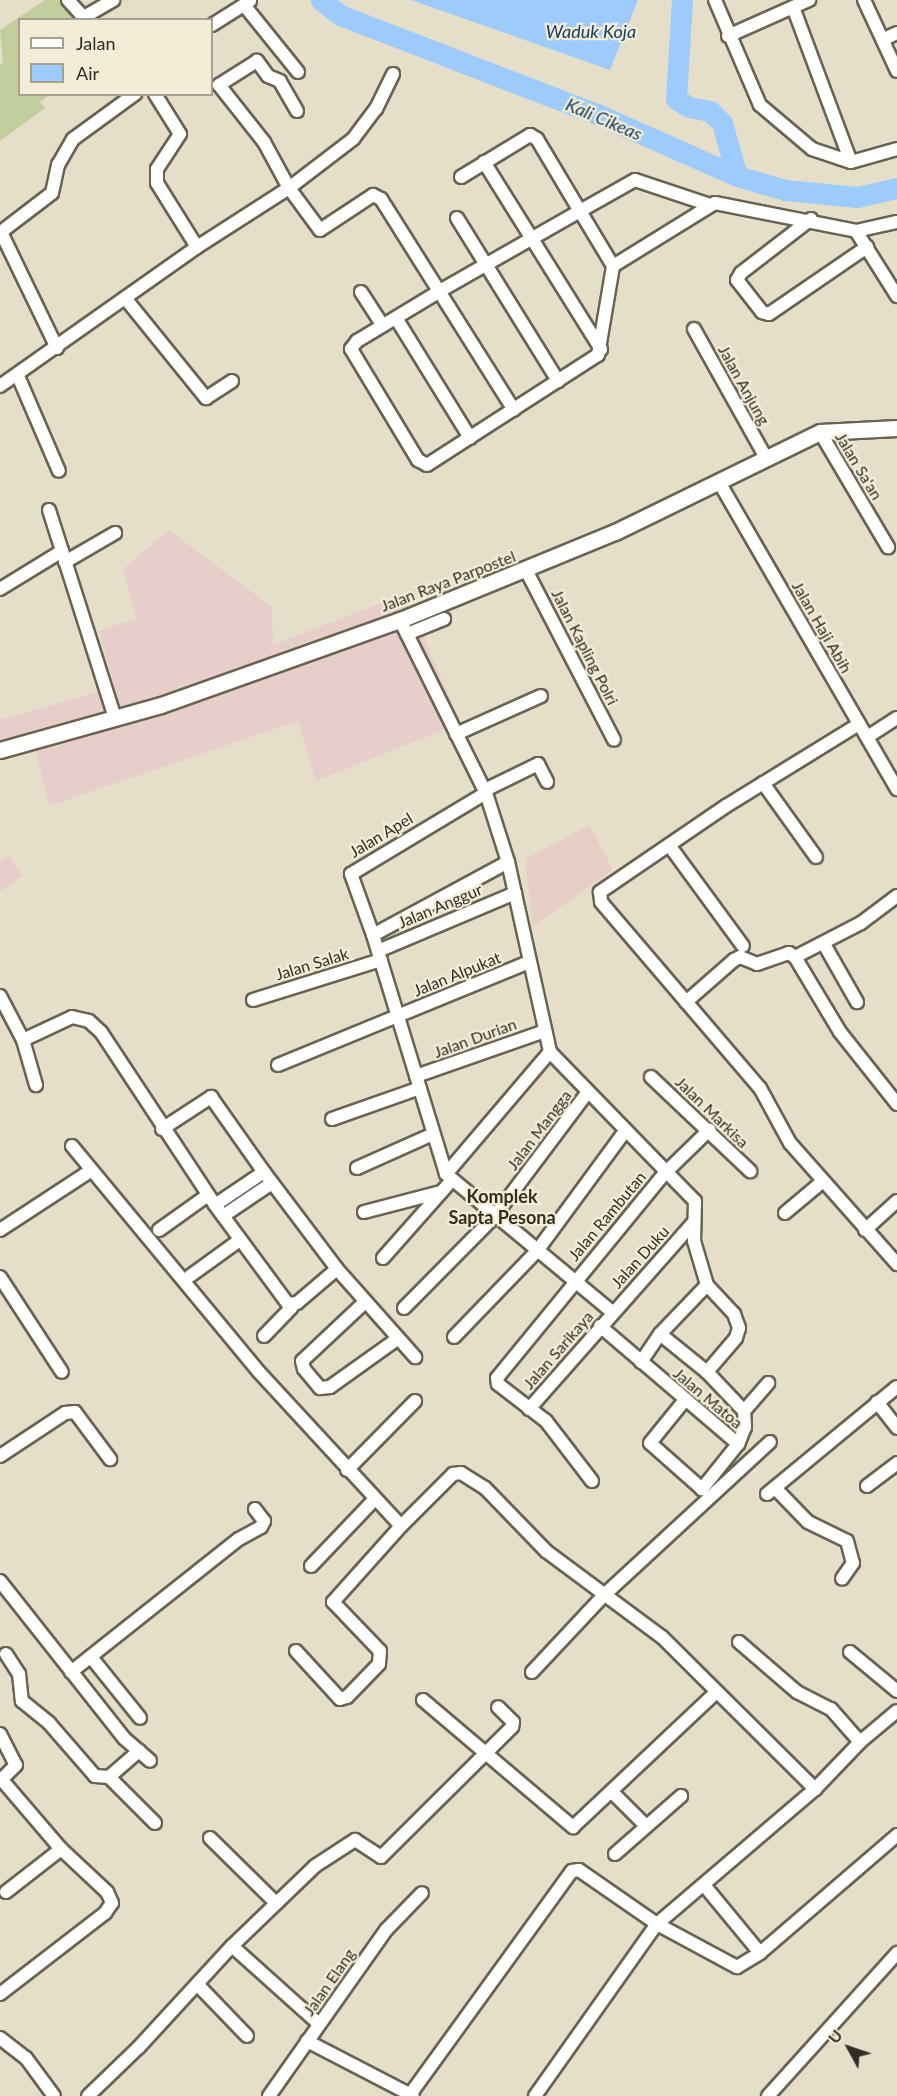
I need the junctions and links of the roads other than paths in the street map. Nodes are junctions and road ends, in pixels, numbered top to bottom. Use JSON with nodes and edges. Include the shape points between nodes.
{"nodes":[{"id":1,"x":68,"y":0,"type":"edge"},
{"id":2,"x":114,"y":0,"type":"edge"},
{"id":3,"x":715,"y":0,"type":"edge"},
{"id":4,"x":809,"y":0,"type":"edge"},
{"id":5,"x":864,"y":0,"type":"edge"},
{"id":6,"x":248,"y":3,"type":"edge"},
{"id":7,"x":793,"y":7,"type":"junction"},
{"id":8,"x":85,"y":18,"type":"edge"},
{"id":9,"x":213,"y":24,"type":"edge"},
{"id":10,"x":897,"y":33,"type":"edge"},
{"id":11,"x":728,"y":36,"type":"junction"},
{"id":12,"x":884,"y":39,"type":"junction"},
{"id":13,"x":897,"y":71,"type":"edge"},
{"id":14,"x":298,"y":72,"type":"dead end"},
{"id":15,"x":393,"y":74,"type":"dead end"},
{"id":16,"x":132,"y":96,"type":"edge"},
{"id":17,"x":156,"y":96,"type":"edge"},
{"id":18,"x":297,"y":111,"type":"dead end"},
{"id":19,"x":897,"y":149,"type":"edge"},
{"id":20,"x":484,"y":162,"type":"junction"},
{"id":21,"x":852,"y":162,"type":"junction"},
{"id":22,"x":461,"y":177,"type":"dead end"},
{"id":23,"x":289,"y":188,"type":"junction"},
{"id":24,"x":710,"y":205,"type":"junction"},
{"id":25,"x":580,"y":211,"type":"junction"},
{"id":26,"x":457,"y":218,"type":"dead end"},
{"id":27,"x":811,"y":219,"type":"junction"},
{"id":28,"x":897,"y":222,"type":"edge"},
{"id":29,"x":856,"y":231,"type":"junction"},
{"id":30,"x":531,"y":237,"type":"junction"},
{"id":31,"x":197,"y":247,"type":"junction"},
{"id":32,"x":4,"y":248,"type":"edge"},
{"id":33,"x":867,"y":248,"type":"junction"},
{"id":34,"x":485,"y":265,"type":"junction"},
{"id":35,"x":614,"y":266,"type":"junction"},
{"id":36,"x":440,"y":291,"type":"junction"},
{"id":37,"x":361,"y":292,"type":"dead end"},
{"id":38,"x":897,"y":296,"type":"edge"},
{"id":39,"x":125,"y":298,"type":"junction"},
{"id":40,"x":396,"y":318,"type":"junction"},
{"id":41,"x":382,"y":326,"type":"junction"},
{"id":42,"x":694,"y":329,"type":"dead end"},
{"id":43,"x":57,"y":348,"type":"junction"},
{"id":44,"x":601,"y":349,"type":"junction"},
{"id":45,"x":18,"y":376,"type":"junction"},
{"id":46,"x":232,"y":381,"type":"dead end"},
{"id":47,"x":558,"y":381,"type":"junction"},
{"id":48,"x":0,"y":386,"type":"edge"},
{"id":49,"x":514,"y":410,"type":"junction"},
{"id":50,"x":897,"y":428,"type":"edge"},
{"id":51,"x":820,"y":432,"type":"junction"},
{"id":52,"x":470,"y":438,"type":"junction"},
{"id":53,"x":766,"y":458,"type":"junction"},
{"id":54,"x":59,"y":471,"type":"dead end"},
{"id":55,"x":719,"y":482,"type":"junction"},
{"id":56,"x":49,"y":510,"type":"dead end"},
{"id":57,"x":115,"y":533,"type":"dead end"},
{"id":58,"x":888,"y":547,"type":"dead end"},
{"id":59,"x":63,"y":557,"type":"junction"},
{"id":60,"x":526,"y":570,"type":"junction"},
{"id":61,"x":0,"y":589,"type":"edge"},
{"id":62,"x":444,"y":619,"type":"dead end"},
{"id":63,"x":400,"y":620,"type":"junction"},
{"id":64,"x":408,"y":634,"type":"junction"},
{"id":65,"x":541,"y":696,"type":"dead end"},
{"id":66,"x":115,"y":718,"type":"junction"},
{"id":67,"x":897,"y":718,"type":"edge"},
{"id":68,"x":859,"y":724,"type":"junction"},
{"id":69,"x":456,"y":734,"type":"junction"},
{"id":70,"x":869,"y":736,"type":"junction"},
{"id":71,"x":614,"y":740,"type":"dead end"},
{"id":72,"x":0,"y":750,"type":"edge"},
{"id":73,"x":547,"y":782,"type":"dead end"},
{"id":74,"x":762,"y":783,"type":"junction"},
{"id":75,"x":897,"y":789,"type":"edge"},
{"id":76,"x":486,"y":792,"type":"junction"},
{"id":77,"x":669,"y":844,"type":"junction"},
{"id":78,"x":816,"y":857,"type":"dead end"},
{"id":79,"x":508,"y":862,"type":"junction"},
{"id":80,"x":515,"y":893,"type":"junction"},
{"id":81,"x":897,"y":896,"type":"edge"},
{"id":82,"x":373,"y":935,"type":"junction"},
{"id":83,"x":824,"y":944,"type":"junction"},
{"id":84,"x":743,"y":946,"type":"dead end"},
{"id":85,"x":379,"y":956,"type":"junction"},
{"id":86,"x":795,"y":957,"type":"junction"},
{"id":87,"x":529,"y":962,"type":"junction"},
{"id":88,"x":0,"y":996,"type":"edge"},
{"id":89,"x":252,"y":1000,"type":"dead end"},
{"id":90,"x":686,"y":1002,"type":"junction"},
{"id":91,"x":857,"y":1002,"type":"dead end"},
{"id":92,"x":398,"y":1016,"type":"junction"},
{"id":93,"x":5,"y":1020,"type":"edge"},
{"id":94,"x":545,"y":1031,"type":"junction"},
{"id":95,"x":23,"y":1040,"type":"junction"},
{"id":96,"x":550,"y":1052,"type":"junction"},
{"id":97,"x":278,"y":1065,"type":"dead end"},
{"id":98,"x":651,"y":1077,"type":"dead end"},
{"id":99,"x":418,"y":1082,"type":"junction"},
{"id":100,"x":36,"y":1085,"type":"dead end"},
{"id":101,"x":588,"y":1092,"type":"junction"},
{"id":102,"x":897,"y":1104,"type":"edge"},
{"id":103,"x":332,"y":1119,"type":"dead end"},
{"id":104,"x":162,"y":1130,"type":"junction"},
{"id":105,"x":709,"y":1130,"type":"junction"},
{"id":106,"x":625,"y":1131,"type":"junction"},
{"id":107,"x":433,"y":1134,"type":"junction"},
{"id":108,"x":72,"y":1146,"type":"dead end"},
{"id":109,"x":357,"y":1168,"type":"dead end"},
{"id":110,"x":90,"y":1171,"type":"junction"},
{"id":111,"x":750,"y":1171,"type":"dead end"},
{"id":112,"x":264,"y":1172,"type":"junction"},
{"id":113,"x":665,"y":1173,"type":"junction"},
{"id":114,"x":449,"y":1177,"type":"junction"},
{"id":115,"x":822,"y":1182,"type":"junction"},
{"id":116,"x":272,"y":1183,"type":"junction"},
{"id":117,"x":441,"y":1192,"type":"junction"},
{"id":118,"x":897,"y":1201,"type":"edge"},
{"id":119,"x":215,"y":1205,"type":"junction"},
{"id":120,"x":364,"y":1212,"type":"dead end"},
{"id":121,"x":785,"y":1213,"type":"dead end"},
{"id":122,"x":494,"y":1217,"type":"junction"},
{"id":123,"x":692,"y":1224,"type":"junction"},
{"id":124,"x":0,"y":1230,"type":"edge"},
{"id":125,"x":159,"y":1230,"type":"dead end"},
{"id":126,"x":865,"y":1230,"type":"junction"},
{"id":127,"x":240,"y":1240,"type":"junction"},
{"id":128,"x":537,"y":1251,"type":"junction"},
{"id":129,"x":383,"y":1258,"type":"dead end"},
{"id":130,"x":897,"y":1264,"type":"edge"},
{"id":131,"x":337,"y":1269,"type":"junction"},
{"id":132,"x":0,"y":1276,"type":"edge"},
{"id":133,"x":190,"y":1276,"type":"dead end"},
{"id":134,"x":575,"y":1281,"type":"junction"},
{"id":135,"x":707,"y":1285,"type":"junction"},
{"id":136,"x":365,"y":1302,"type":"junction"},
{"id":137,"x":292,"y":1306,"type":"junction"},
{"id":138,"x":404,"y":1308,"type":"dead end"},
{"id":139,"x":612,"y":1312,"type":"junction"},
{"id":140,"x":600,"y":1326,"type":"junction"},
{"id":141,"x":660,"y":1334,"type":"junction"},
{"id":142,"x":264,"y":1336,"type":"dead end"},
{"id":143,"x":454,"y":1336,"type":"dead end"},
{"id":144,"x":397,"y":1339,"type":"junction"},
{"id":145,"x":415,"y":1358,"type":"dead end"},
{"id":146,"x":641,"y":1362,"type":"junction"},
{"id":147,"x":62,"y":1372,"type":"dead end"},
{"id":148,"x":707,"y":1372,"type":"junction"},
{"id":149,"x":768,"y":1383,"type":"dead end"},
{"id":150,"x":897,"y":1387,"type":"edge"},
{"id":151,"x":685,"y":1400,"type":"junction"},
{"id":152,"x":415,"y":1401,"type":"dead end"},
{"id":153,"x":877,"y":1402,"type":"junction"},
{"id":154,"x":529,"y":1409,"type":"junction"},
{"id":155,"x":744,"y":1411,"type":"junction"},
{"id":156,"x":897,"y":1428,"type":"edge"},
{"id":157,"x":770,"y":1442,"type":"dead end"},
{"id":158,"x":736,"y":1446,"type":"junction"},
{"id":159,"x":0,"y":1456,"type":"edge"},
{"id":160,"x":110,"y":1458,"type":"dead end"},
{"id":161,"x":897,"y":1463,"type":"edge"},
{"id":162,"x":347,"y":1470,"type":"junction"},
{"id":163,"x":592,"y":1480,"type":"dead end"},
{"id":164,"x":867,"y":1486,"type":"dead end"},
{"id":165,"x":374,"y":1500,"type":"junction"},
{"id":166,"x":255,"y":1509,"type":"dead end"},
{"id":167,"x":401,"y":1526,"type":"junction"},
{"id":168,"x":311,"y":1566,"type":"dead end"},
{"id":169,"x":842,"y":1579,"type":"dead end"},
{"id":170,"x":0,"y":1581,"type":"edge"},
{"id":171,"x":603,"y":1596,"type":"junction"},
{"id":172,"x":739,"y":1642,"type":"dead end"},
{"id":173,"x":296,"y":1651,"type":"dead end"},
{"id":174,"x":850,"y":1652,"type":"dead end"},
{"id":175,"x":6,"y":1654,"type":"dead end"},
{"id":176,"x":91,"y":1657,"type":"junction"},
{"id":177,"x":71,"y":1672,"type":"junction"},
{"id":178,"x":532,"y":1672,"type":"dead end"},
{"id":179,"x":895,"y":1684,"type":"edge"},
{"id":180,"x":715,"y":1693,"type":"junction"},
{"id":181,"x":423,"y":1700,"type":"dead end"},
{"id":182,"x":498,"y":1707,"type":"dead end"},
{"id":183,"x":897,"y":1711,"type":"edge"},
{"id":184,"x":140,"y":1718,"type":"dead end"},
{"id":185,"x":0,"y":1734,"type":"edge"},
{"id":186,"x":860,"y":1742,"type":"junction"},
{"id":187,"x":139,"y":1751,"type":"junction"},
{"id":188,"x":486,"y":1754,"type":"junction"},
{"id":189,"x":150,"y":1761,"type":"dead end"},
{"id":190,"x":109,"y":1777,"type":"junction"},
{"id":191,"x":1,"y":1781,"type":"edge"},
{"id":192,"x":815,"y":1789,"type":"junction"},
{"id":193,"x":613,"y":1793,"type":"junction"},
{"id":194,"x":681,"y":1796,"type":"dead end"},
{"id":195,"x":155,"y":1822,"type":"dead end"},
{"id":196,"x":645,"y":1824,"type":"junction"},
{"id":197,"x":897,"y":1835,"type":"edge"},
{"id":198,"x":210,"y":1838,"type":"dead end"},
{"id":199,"x":61,"y":1849,"type":"junction"},
{"id":200,"x":615,"y":1854,"type":"dead end"},
{"id":201,"x":704,"y":1885,"type":"junction"},
{"id":202,"x":6,"y":1892,"type":"dead end"},
{"id":203,"x":422,"y":1893,"type":"dead end"},
{"id":204,"x":276,"y":1903,"type":"junction"},
{"id":205,"x":657,"y":1924,"type":"junction"},
{"id":206,"x":232,"y":1946,"type":"junction"},
{"id":207,"x":760,"y":1953,"type":"junction"},
{"id":208,"x":897,"y":1953,"type":"edge"},
{"id":209,"x":197,"y":1984,"type":"junction"},
{"id":210,"x":0,"y":1994,"type":"edge"},
{"id":211,"x":319,"y":2024,"type":"junction"},
{"id":212,"x":247,"y":2036,"type":"dead end"},
{"id":213,"x":0,"y":2038,"type":"edge"},
{"id":214,"x":307,"y":2042,"type":"junction"},
{"id":215,"x":411,"y":2095,"type":"edge"},
{"id":216,"x":54,"y":2096,"type":"edge"},
{"id":217,"x":88,"y":2096,"type":"edge"},
{"id":218,"x":269,"y":2096,"type":"edge"},
{"id":219,"x":535,"y":2096,"type":"edge"},
{"id":220,"x":768,"y":2096,"type":"edge"}],
"edges":[{"from":1,"to":8,"type":"street"},
{"from":2,"to":8,"type":"street"},
{"from":3,"to":11,"type":"street"},
{"from":4,"to":7,"type":"street"},
{"from":5,"to":12,"type":"street"},
{"from":6,"to":9,"type":"street"},
{"from":6,"to":14,"type":"street"},
{"from":7,"to":11,"type":"street"},
{"from":7,"to":21,"type":"street"},
{"from":10,"to":12,"type":"street"},
{"from":11,"to":21,"type":"street","via":[[760,105],[812,149]]},
{"from":12,"to":13,"type":"street"},
{"from":15,"to":23,"type":"street","via":[[376,109],[353,139]]},
{"from":16,"to":32,"type":"street","via":[[67,146],[52,193],[1,232]]},
{"from":17,"to":31,"type":"street","via":[[180,134],[157,169],[157,183]]},
{"from":18,"to":23,"type":"street","via":[[280,81],[268,76],[256,61],[219,86],[264,142]]},
{"from":19,"to":21,"type":"street"},
{"from":20,"to":22,"type":"street"},
{"from":20,"to":25,"type":"street","via":[[524,136],[533,136]]},
{"from":20,"to":30,"type":"street"},
{"from":23,"to":31,"type":"street"},
{"from":23,"to":36,"type":"street","via":[[320,230],[373,195],[381,199]]},
{"from":24,"to":25,"type":"street","via":[[635,180]]},
{"from":24,"to":27,"type":"street"},
{"from":24,"to":35,"type":"street"},
{"from":25,"to":30,"type":"street"},
{"from":25,"to":35,"type":"street"},
{"from":26,"to":34,"type":"street"},
{"from":27,"to":29,"type":"street"},
{"from":27,"to":33,"type":"street","via":[[737,280],[762,312],[769,314]]},
{"from":28,"to":29,"type":"street"},
{"from":29,"to":33,"type":"street"},
{"from":30,"to":34,"type":"street"},
{"from":30,"to":44,"type":"street"},
{"from":31,"to":39,"type":"street"},
{"from":32,"to":43,"type":"street"},
{"from":33,"to":38,"type":"street"},
{"from":34,"to":36,"type":"street"},
{"from":34,"to":47,"type":"street"},
{"from":35,"to":44,"type":"street"},
{"from":36,"to":40,"type":"street"},
{"from":36,"to":49,"type":"street"},
{"from":37,"to":41,"type":"street"},
{"from":39,"to":43,"type":"street"},
{"from":39,"to":46,"type":"street","via":[[206,398]]},
{"from":40,"to":41,"type":"street"},
{"from":40,"to":52,"type":"street"},
{"from":41,"to":52,"type":"street","via":[[357,341],[351,355],[418,460],[427,465]]},
{"from":42,"to":53,"type":"street","name":"Jalan Anjung"},
{"from":43,"to":45,"type":"street"},
{"from":44,"to":47,"type":"street","via":[[598,355]]},
{"from":45,"to":48,"type":"street"},
{"from":45,"to":54,"type":"street"},
{"from":47,"to":49,"type":"street"},
{"from":49,"to":52,"type":"street"},
{"from":50,"to":51,"type":"main road","name":"Jalan Raya Parpostel"},
{"from":51,"to":53,"type":"main road","name":"Jalan Raya Parpostel"},
{"from":51,"to":58,"type":"street","name":"Jalan Sa'an"},
{"from":53,"to":55,"type":"main road","name":"Jalan Raya Parpostel"},
{"from":55,"to":60,"type":"main road","name":"Jalan Raya Parpostel"},
{"from":55,"to":68,"type":"street","name":"Jalan Haji Abih"},
{"from":56,"to":59,"type":"street"},
{"from":57,"to":59,"type":"street"},
{"from":59,"to":61,"type":"street"},
{"from":59,"to":66,"type":"street"},
{"from":60,"to":63,"type":"main road","name":"Jalan Raya Parpostel"},
{"from":60,"to":71,"type":"street","name":"Jalan Kapling Polri"},
{"from":62,"to":64,"type":"street"},
{"from":63,"to":64,"type":"street"},
{"from":63,"to":66,"type":"main road","name":"Jalan Raya Parpostel"},
{"from":64,"to":69,"type":"street"},
{"from":65,"to":69,"type":"street"},
{"from":66,"to":72,"type":"main road","name":"Jalan Raya Parpostel"},
{"from":67,"to":70,"type":"street"},
{"from":68,"to":70,"type":"street","name":"Jalan Haji Abih"},
{"from":68,"to":74,"type":"street"},
{"from":69,"to":76,"type":"street"},
{"from":70,"to":75,"type":"street","name":"Jalan Haji Abih"},
{"from":73,"to":76,"type":"street","via":[[538,764]]},
{"from":74,"to":77,"type":"street"},
{"from":74,"to":78,"type":"street"},
{"from":76,"to":79,"type":"street"},
{"from":76,"to":82,"type":"street","name":"Jalan Apel","via":[[351,874]]},
{"from":77,"to":84,"type":"street"},
{"from":77,"to":90,"type":"street","via":[[600,892],[601,902]]},
{"from":79,"to":80,"type":"street"},
{"from":79,"to":82,"type":"street"},
{"from":80,"to":85,"type":"street","name":"Jalan Anggur"},
{"from":80,"to":87,"type":"street"},
{"from":81,"to":83,"type":"street"},
{"from":82,"to":85,"type":"street"},
{"from":83,"to":86,"type":"street"},
{"from":83,"to":91,"type":"street"},
{"from":85,"to":89,"type":"street","name":"Jalan Salak"},
{"from":85,"to":92,"type":"street"},
{"from":86,"to":90,"type":"street","via":[[789,953],[757,964],[740,957]]},
{"from":86,"to":102,"type":"street","via":[[840,1032]]},
{"from":87,"to":92,"type":"street","name":"Jalan Alpukat"},
{"from":87,"to":94,"type":"street"},
{"from":88,"to":93,"type":"street"},
{"from":90,"to":115,"type":"street","via":[[760,1088],[790,1143]]},
{"from":92,"to":97,"type":"street","name":"Jalan Alpukat"},
{"from":92,"to":99,"type":"street"},
{"from":93,"to":95,"type":"street"},
{"from":94,"to":96,"type":"street"},
{"from":94,"to":99,"type":"street","name":"Jalan Durian"},
{"from":95,"to":100,"type":"street"},
{"from":95,"to":104,"type":"street","via":[[72,1017],[89,1021],[101,1032]]},
{"from":96,"to":101,"type":"street"},
{"from":96,"to":114,"type":"street"},
{"from":98,"to":105,"type":"street","name":"Jalan Markisa"},
{"from":99,"to":103,"type":"street","name":"Jalan Durian"},
{"from":99,"to":107,"type":"street"},
{"from":101,"to":106,"type":"street"},
{"from":101,"to":122,"type":"street","name":"Jalan Mangga"},
{"from":104,"to":112,"type":"street","via":[[211,1097]]},
{"from":104,"to":119,"type":"street"},
{"from":105,"to":111,"type":"street","name":"Jalan Markisa"},
{"from":105,"to":113,"type":"street","name":"Jalan Rambutan"},
{"from":106,"to":113,"type":"street"},
{"from":106,"to":128,"type":"street"},
{"from":107,"to":109,"type":"street"},
{"from":107,"to":114,"type":"street"},
{"from":108,"to":110,"type":"street"},
{"from":110,"to":124,"type":"street"},
{"from":110,"to":162,"type":"street"},
{"from":112,"to":116,"type":"street"},
{"from":112,"to":119,"type":"street"},
{"from":113,"to":123,"type":"street","via":[[695,1201]]},
{"from":113,"to":134,"type":"street","name":"Jalan Rambutan"},
{"from":114,"to":117,"type":"street"},
{"from":114,"to":122,"type":"street"},
{"from":115,"to":121,"type":"street"},
{"from":115,"to":126,"type":"street"},
{"from":116,"to":119,"type":"street"},
{"from":116,"to":131,"type":"street"},
{"from":117,"to":120,"type":"street"},
{"from":117,"to":129,"type":"street"},
{"from":118,"to":126,"type":"street"},
{"from":119,"to":125,"type":"street"},
{"from":119,"to":127,"type":"street"},
{"from":122,"to":128,"type":"street"},
{"from":122,"to":138,"type":"street","name":"Jalan Mangga"},
{"from":123,"to":135,"type":"street"},
{"from":123,"to":139,"type":"street","name":"Jalan Duku"},
{"from":126,"to":130,"type":"street"},
{"from":127,"to":133,"type":"street"},
{"from":127,"to":137,"type":"street"},
{"from":128,"to":134,"type":"street"},
{"from":128,"to":143,"type":"street"},
{"from":131,"to":136,"type":"street"},
{"from":131,"to":137,"type":"street"},
{"from":132,"to":147,"type":"street"},
{"from":134,"to":139,"type":"street"},
{"from":134,"to":154,"type":"street","name":"Jalan Rambutan","via":[[497,1378],[498,1384]]},
{"from":135,"to":141,"type":"street"},
{"from":135,"to":148,"type":"street","via":[[734,1314],[739,1328],[736,1338]]},
{"from":136,"to":144,"type":"street"},
{"from":136,"to":144,"type":"street","via":[[302,1361],[320,1388],[330,1387]]},
{"from":137,"to":142,"type":"street"},
{"from":139,"to":140,"type":"street","name":"Jalan Sarikaya"},
{"from":140,"to":146,"type":"street","name":"Jalan Matoa"},
{"from":140,"to":154,"type":"street","name":"Jalan Sarikaya"},
{"from":141,"to":146,"type":"street"},
{"from":141,"to":148,"type":"street","name":"Jalan Matoa"},
{"from":144,"to":145,"type":"street"},
{"from":146,"to":151,"type":"street","name":"Jalan Matoa"},
{"from":148,"to":155,"type":"street","name":"Jalan Matoa"},
{"from":149,"to":155,"type":"street"},
{"from":150,"to":153,"type":"street"},
{"from":151,"to":158,"type":"street","name":"Jalan Matoa"},
{"from":151,"to":158,"type":"street","via":[[651,1441],[652,1447],[702,1489]]},
{"from":152,"to":162,"type":"street"},
{"from":153,"to":156,"type":"street"},
{"from":153,"to":169,"type":"street","via":[[771,1491],[813,1526],[847,1541],[853,1563]]},
{"from":154,"to":163,"type":"street","via":[[546,1421]]},
{"from":155,"to":158,"type":"street","name":"Jalan Matoa","via":[[745,1427]]},
{"from":157,"to":171,"type":"street"},
{"from":159,"to":160,"type":"street","via":[[65,1413],[75,1412]]},
{"from":161,"to":164,"type":"street"},
{"from":162,"to":165,"type":"street"},
{"from":165,"to":167,"type":"street"},
{"from":165,"to":168,"type":"street"},
{"from":166,"to":176,"type":"street","via":[[264,1521],[261,1527],[239,1539]]},
{"from":167,"to":171,"type":"street","via":[[449,1477],[461,1473],[485,1488],[524,1532]]},
{"from":167,"to":173,"type":"street","via":[[333,1602],[380,1651],[378,1664],[342,1699]]},
{"from":170,"to":177,"type":"street"},
{"from":171,"to":178,"type":"street"},
{"from":171,"to":180,"type":"street","via":[[662,1637]]},
{"from":172,"to":186,"type":"street","via":[[797,1692],[831,1709]]},
{"from":174,"to":179,"type":"street"},
{"from":175,"to":190,"type":"street","via":[[19,1674],[22,1701],[49,1723],[91,1773]]},
{"from":176,"to":177,"type":"street"},
{"from":176,"to":184,"type":"street"},
{"from":177,"to":187,"type":"street"},
{"from":180,"to":192,"type":"street"},
{"from":180,"to":193,"type":"street"},
{"from":181,"to":188,"type":"street"},
{"from":182,"to":188,"type":"street","via":[[514,1725]]},
{"from":183,"to":186,"type":"street"},
{"from":185,"to":191,"type":"street","via":[[16,1765]]},
{"from":186,"to":192,"type":"street"},
{"from":187,"to":189,"type":"street"},
{"from":187,"to":190,"type":"street"},
{"from":188,"to":193,"type":"street","via":[[571,1827]]},
{"from":188,"to":204,"type":"street","via":[[381,1857],[355,1840],[349,1842],[315,1866]]},
{"from":190,"to":195,"type":"street"},
{"from":191,"to":199,"type":"street"},
{"from":192,"to":201,"type":"street"},
{"from":193,"to":196,"type":"street"},
{"from":194,"to":196,"type":"street"},
{"from":196,"to":200,"type":"street"},
{"from":197,"to":207,"type":"street"},
{"from":198,"to":204,"type":"street"},
{"from":199,"to":202,"type":"street"},
{"from":199,"to":210,"type":"street","via":[[111,1897],[110,1909]]},
{"from":201,"to":205,"type":"street"},
{"from":201,"to":207,"type":"street"},
{"from":203,"to":211,"type":"street","name":"Jalan Elang","via":[[387,1929]]},
{"from":204,"to":206,"type":"street"},
{"from":205,"to":207,"type":"street","via":[[737,1966]]},
{"from":205,"to":215,"type":"street","via":[[579,1870],[569,1872]]},
{"from":205,"to":219,"type":"street"},
{"from":206,"to":209,"type":"street"},
{"from":206,"to":211,"type":"street"},
{"from":208,"to":220,"type":"street"},
{"from":209,"to":212,"type":"street"},
{"from":209,"to":217,"type":"street"},
{"from":211,"to":214,"type":"street","name":"Jalan Elang"},
{"from":213,"to":216,"type":"street","via":[[26,2058]]},
{"from":214,"to":215,"type":"street"},
{"from":214,"to":218,"type":"street","name":"Jalan Elang"}]}
